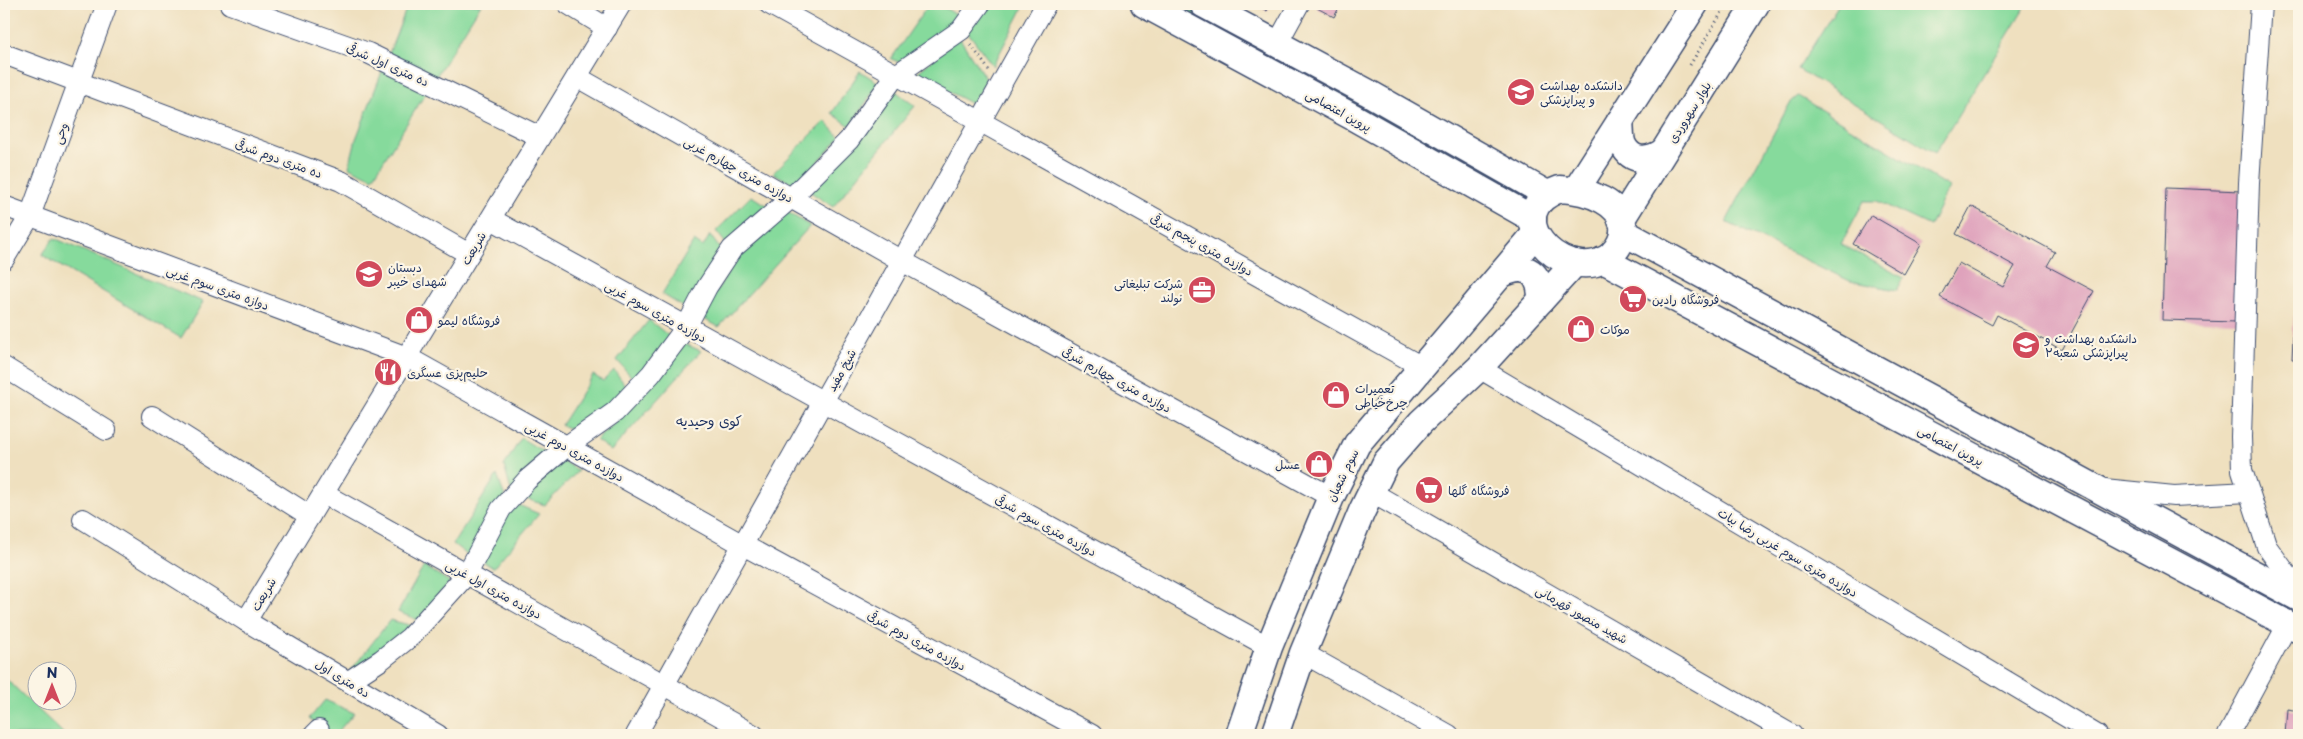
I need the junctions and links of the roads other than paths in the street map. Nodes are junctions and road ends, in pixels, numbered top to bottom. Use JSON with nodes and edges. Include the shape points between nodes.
{"nodes":[{"id":1,"x":107,"y":4,"type":"edge"},
{"id":2,"x":230,"y":4,"type":"edge"},
{"id":3,"x":568,"y":4,"type":"edge"},
{"id":4,"x":621,"y":4,"type":"edge"},
{"id":5,"x":769,"y":4,"type":"edge"},
{"id":6,"x":980,"y":4,"type":"edge"},
{"id":7,"x":1046,"y":4,"type":"edge"},
{"id":8,"x":1144,"y":4,"type":"edge"},
{"id":9,"x":1203,"y":4,"type":"edge"},
{"id":10,"x":1299,"y":4,"type":"edge"},
{"id":11,"x":1695,"y":4,"type":"edge"},
{"id":12,"x":1756,"y":4,"type":"edge"},
{"id":13,"x":2261,"y":4,"type":"edge"},
{"id":14,"x":607,"y":28,"type":"junction"},
{"id":15,"x":1277,"y":44,"type":"junction"},
{"id":16,"x":4,"y":54,"type":"edge"},
{"id":17,"x":896,"y":75,"type":"junction"},
{"id":18,"x":577,"y":77,"type":"junction"},
{"id":19,"x":78,"y":83,"type":"junction"},
{"id":20,"x":980,"y":121,"type":"junction"},
{"id":21,"x":1620,"y":121,"type":"junction"},
{"id":22,"x":540,"y":137,"type":"junction"},
{"id":23,"x":1663,"y":152,"type":"junction"},
{"id":24,"x":1576,"y":190,"type":"junction"},
{"id":25,"x":1548,"y":194,"type":"junction"},
{"id":26,"x":791,"y":198,"type":"junction"},
{"id":27,"x":4,"y":206,"type":"edge"},
{"id":28,"x":30,"y":216,"type":"junction"},
{"id":29,"x":491,"y":219,"type":"junction"},
{"id":30,"x":1534,"y":226,"type":"junction"},
{"id":31,"x":1622,"y":226,"type":"junction"},
{"id":32,"x":470,"y":254,"type":"junction"},
{"id":33,"x":4,"y":258,"type":"edge"},
{"id":34,"x":1603,"y":260,"type":"junction"},
{"id":35,"x":902,"y":261,"type":"junction"},
{"id":36,"x":1575,"y":263,"type":"junction"},
{"id":37,"x":1502,"y":274,"type":"junction"},
{"id":38,"x":1541,"y":300,"type":"junction"},
{"id":39,"x":686,"y":327,"type":"junction"},
{"id":40,"x":407,"y":357,"type":"junction"},
{"id":41,"x":4,"y":368,"type":"edge"},
{"id":42,"x":1424,"y":368,"type":"junction"},
{"id":43,"x":1478,"y":368,"type":"junction"},
{"id":44,"x":822,"y":403,"type":"junction"},
{"id":45,"x":152,"y":416,"type":"dead end"},
{"id":46,"x":106,"y":430,"type":"dead end"},
{"id":47,"x":567,"y":446,"type":"junction"},
{"id":48,"x":2096,"y":488,"type":"junction"},
{"id":49,"x":1372,"y":492,"type":"junction"},
{"id":50,"x":2249,"y":492,"type":"junction"},
{"id":51,"x":324,"y":494,"type":"junction"},
{"id":52,"x":1331,"y":497,"type":"junction"},
{"id":53,"x":310,"y":516,"type":"junction"},
{"id":54,"x":83,"y":519,"type":"dead end"},
{"id":55,"x":743,"y":545,"type":"junction"},
{"id":56,"x":467,"y":574,"type":"junction"},
{"id":57,"x":2299,"y":591,"type":"edge"},
{"id":58,"x":2299,"y":598,"type":"edge"},
{"id":59,"x":246,"y":621,"type":"junction"},
{"id":60,"x":2294,"y":627,"type":"edge"},
{"id":61,"x":1270,"y":647,"type":"junction"},
{"id":62,"x":1304,"y":653,"type":"junction"},
{"id":63,"x":349,"y":682,"type":"junction"},
{"id":64,"x":664,"y":685,"type":"junction"},
{"id":65,"x":438,"y":735,"type":"edge"},
{"id":66,"x":636,"y":735,"type":"edge"},
{"id":67,"x":754,"y":735,"type":"edge"},
{"id":68,"x":1092,"y":735,"type":"edge"},
{"id":69,"x":1239,"y":735,"type":"edge"},
{"id":70,"x":1275,"y":735,"type":"edge"},
{"id":71,"x":1449,"y":735,"type":"edge"},
{"id":72,"x":1792,"y":735,"type":"edge"},
{"id":73,"x":2097,"y":735,"type":"edge"},
{"id":74,"x":2228,"y":735,"type":"edge"}],
"edges":[{"from":1,"to":19,"type":"street","name":"وحی"},
{"from":2,"to":22,"type":"street","name":"ده متری اول شرقی","via":[[368,53]]},
{"from":3,"to":14,"type":"street"},
{"from":4,"to":14,"type":"street","name":"شریعت"},
{"from":5,"to":17,"type":"street","name":"دوازده متری پنجم شرقی"},
{"from":6,"to":17,"type":"street","via":[[960,30]]},
{"from":7,"to":20,"type":"street","name":"شیخ مفید"},
{"from":8,"to":30,"type":"main road","name":"پروین اعتصامی","via":[[1353,117]]},
{"from":9,"to":15,"type":"main road"},
{"from":10,"to":15,"type":"street"},
{"from":11,"to":21,"type":"main road"},
{"from":12,"to":23,"type":"main road","name":"بلوار سهروردی"},
{"from":13,"to":50,"type":"street","via":[[2249,183],[2241,427],[2242,470]]},
{"from":14,"to":18,"type":"street","name":"شریعت"},
{"from":15,"to":25,"type":"main road"},
{"from":16,"to":19,"type":"street","name":"ده متری دوم شرقی"},
{"from":17,"to":20,"type":"street","name":"دوازده متری پنجم شرقی"},
{"from":17,"to":26,"type":"street","via":[[848,140]]},
{"from":18,"to":22,"type":"street","name":"شریعت"},
{"from":18,"to":26,"type":"street","name":"دوازده متری چهارم غربی"},
{"from":19,"to":28,"type":"street","name":"وحی"},
{"from":19,"to":32,"type":"street","name":"ده متری دوم شرقی","via":[[341,181]]},
{"from":20,"to":35,"type":"street","name":"شیخ مفید"},
{"from":20,"to":42,"type":"street","name":"دوازده متری پنجم شرقی"},
{"from":21,"to":23,"type":"main road","via":[[1622,144],[1628,152],[1651,160]]},
{"from":21,"to":24,"type":"main road"},
{"from":22,"to":29,"type":"street","name":"شریعت"},
{"from":23,"to":31,"type":"main road","name":"بلوار سهروردی"},
{"from":24,"to":25,"type":"main road","via":[[1560,189]]},
{"from":24,"to":31,"type":"main road","via":[[1605,201],[1615,210]]},
{"from":25,"to":30,"type":"main road","via":[[1538,203]]},
{"from":26,"to":35,"type":"street","name":"دوازده متری چهارم غربی"},
{"from":26,"to":39,"type":"street","via":[[732,249]]},
{"from":27,"to":28,"type":"street","name":"دوازه متری سوم غربی"},
{"from":28,"to":33,"type":"street","name":"وحی"},
{"from":28,"to":40,"type":"street","name":"دوازه متری سوم غربی"},
{"from":29,"to":32,"type":"street","name":"شریعت"},
{"from":29,"to":39,"type":"street","name":"دوازده متری سوم غربی"},
{"from":30,"to":36,"type":"main road","via":[[1543,247],[1559,258]]},
{"from":30,"to":37,"type":"main road","name":"سوم شعبان"},
{"from":31,"to":34,"type":"main road","via":[[1621,244]]},
{"from":31,"to":48,"type":"main road"},
{"from":32,"to":40,"type":"street","name":"شریعت"},
{"from":34,"to":36,"type":"main road"},
{"from":34,"to":60,"type":"main road","name":"پروین اعتصامی"},
{"from":35,"to":44,"type":"street","name":"شیخ مفید"},
{"from":35,"to":52,"type":"street","name":"دوازده متری چهارم شرقی"},
{"from":36,"to":38,"type":"main road"},
{"from":37,"to":38,"type":"main road","via":[[1520,268],[1530,271],[1537,278]]},
{"from":37,"to":42,"type":"main road","name":"سوم شعبان"},
{"from":38,"to":43,"type":"main road"},
{"from":39,"to":44,"type":"street","name":"دوازده متری سوم غربی"},
{"from":39,"to":47,"type":"street","via":[[651,374],[616,412]]},
{"from":40,"to":47,"type":"street","name":"دوازده متری دوم غربی"},
{"from":40,"to":51,"type":"street","name":"شریعت"},
{"from":41,"to":46,"type":"street"},
{"from":42,"to":52,"type":"main road","name":"سوم شعبان","via":[[1358,444]]},
{"from":43,"to":49,"type":"main road","via":[[1421,422],[1386,462]]},
{"from":43,"to":73,"type":"street","name":"دوازده متری سوم غربی رضا بیات"},
{"from":44,"to":55,"type":"street","name":"شیخ مفید"},
{"from":44,"to":61,"type":"street","name":"دوازده متری سوم شرقی"},
{"from":45,"to":53,"type":"street"},
{"from":47,"to":55,"type":"street","name":"دوازده متری دوم غربی"},
{"from":47,"to":56,"type":"street","via":[[501,509]]},
{"from":48,"to":50,"type":"street","via":[[2174,496]]},
{"from":48,"to":58,"type":"main road"},
{"from":49,"to":62,"type":"main road"},
{"from":49,"to":72,"type":"street","name":"شهید منصور قهرمانی"},
{"from":50,"to":57,"type":"street","via":[[2267,547]]},
{"from":51,"to":53,"type":"street","name":"شریعت"},
{"from":51,"to":56,"type":"street","name":"دوازده متری اول غربی"},
{"from":52,"to":61,"type":"main road","name":"سوم شعبان"},
{"from":53,"to":59,"type":"street","name":"شریعت"},
{"from":54,"to":59,"type":"street","name":"ده متری اول"},
{"from":55,"to":64,"type":"street","name":"شیخ مفید"},
{"from":55,"to":68,"type":"street","name":"دوازده متری دوم شرقی"},
{"from":56,"to":63,"type":"street","via":[[410,637]]},
{"from":56,"to":64,"type":"street","name":"دوازده متری اول غربی"},
{"from":59,"to":63,"type":"street","name":"ده متری اول"},
{"from":60,"to":74,"type":"street"},
{"from":61,"to":69,"type":"main road","name":"سوم شعبان"},
{"from":62,"to":70,"type":"main road"},
{"from":62,"to":71,"type":"street"},
{"from":63,"to":65,"type":"street","name":"ده متری اول"},
{"from":64,"to":66,"type":"street","name":"شیخ مفید"},
{"from":64,"to":67,"type":"street","name":"دوازده متری اول غربی"}]}
